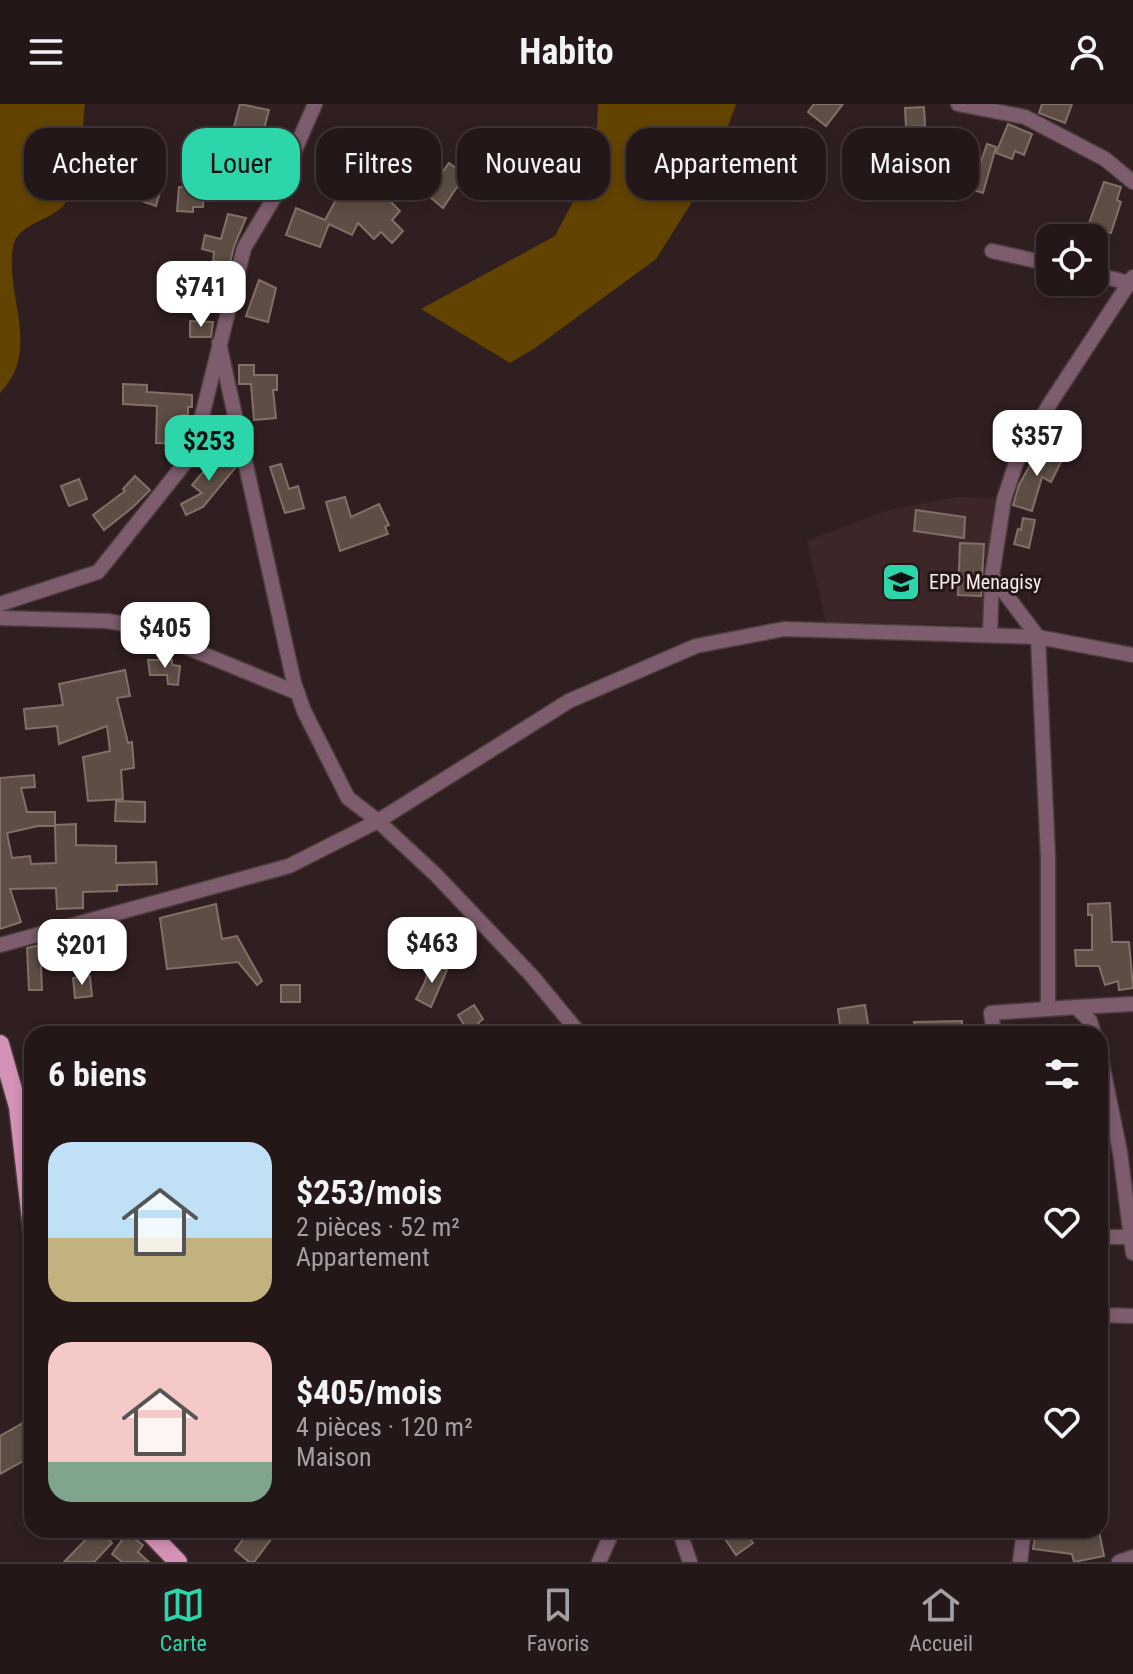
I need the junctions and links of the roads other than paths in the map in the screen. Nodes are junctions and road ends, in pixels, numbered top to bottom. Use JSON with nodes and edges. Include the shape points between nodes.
{"nodes":[{"id":1,"x":315,"y":104,"type":"edge"},
{"id":2,"x":958,"y":104,"type":"edge"},
{"id":3,"x":1133,"y":182,"type":"edge"},
{"id":4,"x":992,"y":251,"type":"dead end"},
{"id":5,"x":1036,"y":261,"type":"edge"},
{"id":6,"x":1108,"y":277,"type":"edge"},
{"id":7,"x":1132,"y":281,"type":"edge"},
{"id":8,"x":219,"y":343,"type":"junction"},
{"id":9,"x":992,"y":576,"type":"junction"},
{"id":10,"x":0,"y":604,"type":"edge"},
{"id":11,"x":0,"y":618,"type":"edge"},
{"id":12,"x":990,"y":634,"type":"junction"},
{"id":13,"x":1038,"y":637,"type":"junction"},
{"id":14,"x":1133,"y":655,"type":"edge"},
{"id":15,"x":298,"y":693,"type":"junction"},
{"id":16,"x":378,"y":821,"type":"junction"},
{"id":17,"x":0,"y":945,"type":"edge"},
{"id":18,"x":1133,"y":1004,"type":"edge"},
{"id":19,"x":1076,"y":1007,"type":"junction"},
{"id":20,"x":1048,"y":1009,"type":"junction"},
{"id":21,"x":573,"y":1026,"type":"edge"},
{"id":22,"x":993,"y":1026,"type":"edge"},
{"id":23,"x":1092,"y":1026,"type":"edge"},
{"id":24,"x":0,"y":1044,"type":"edge"},
{"id":25,"x":1108,"y":1093,"type":"edge"},
{"id":26,"x":24,"y":1159,"type":"edge"},
{"id":27,"x":1108,"y":1237,"type":"edge"},
{"id":28,"x":1133,"y":1237,"type":"edge"},
{"id":29,"x":1133,"y":1253,"type":"edge"},
{"id":30,"x":1108,"y":1315,"type":"edge"},
{"id":31,"x":1133,"y":1316,"type":"edge"},
{"id":32,"x":155,"y":1538,"type":"edge"},
{"id":33,"x":610,"y":1538,"type":"edge"},
{"id":34,"x":682,"y":1538,"type":"edge"},
{"id":35,"x":1023,"y":1538,"type":"edge"},
{"id":36,"x":178,"y":1562,"type":"edge"},
{"id":37,"x":599,"y":1562,"type":"edge"},
{"id":38,"x":690,"y":1562,"type":"edge"},
{"id":39,"x":1020,"y":1562,"type":"edge"}],
"edges":[{"from":1,"to":8,"type":"street","via":[[274,198],[244,248]]},
{"from":2,"to":3,"type":"street","via":[[1025,117],[1105,159]]},
{"from":4,"to":5,"type":"street"},
{"from":6,"to":7,"type":"street"},
{"from":7,"to":9,"type":"street","via":[[1016,463],[1004,499]]},
{"from":8,"to":10,"type":"street","via":[[185,463],[98,572]]},
{"from":8,"to":15,"type":"street"},
{"from":9,"to":12,"type":"street"},
{"from":9,"to":13,"type":"street"},
{"from":11,"to":15,"type":"street","via":[[132,625]]},
{"from":12,"to":13,"type":"street"},
{"from":12,"to":16,"type":"street","via":[[784,629],[696,646],[569,701]]},
{"from":13,"to":14,"type":"street"},
{"from":13,"to":20,"type":"street","via":[[1048,858]]},
{"from":15,"to":16,"type":"street","via":[[348,798]]},
{"from":16,"to":17,"type":"street","via":[[289,866]]},
{"from":16,"to":21,"type":"street","via":[[436,875]]},
{"from":18,"to":19,"type":"street"},
{"from":19,"to":20,"type":"street"},
{"from":19,"to":23,"type":"street"},
{"from":20,"to":22,"type":"street","via":[[991,1013]]},
{"from":24,"to":26,"type":"main road","via":[[18,1107]]},
{"from":25,"to":28,"type":"street"},
{"from":27,"to":28,"type":"street"},
{"from":28,"to":29,"type":"street"},
{"from":30,"to":31,"type":"street"},
{"from":32,"to":36,"type":"main road"},
{"from":33,"to":37,"type":"street"},
{"from":34,"to":38,"type":"street"},
{"from":35,"to":39,"type":"street"}]}
